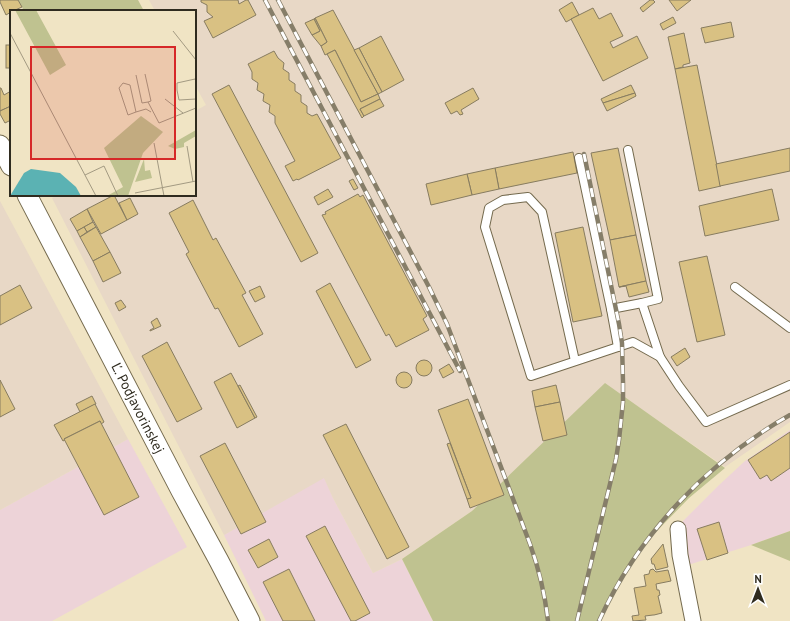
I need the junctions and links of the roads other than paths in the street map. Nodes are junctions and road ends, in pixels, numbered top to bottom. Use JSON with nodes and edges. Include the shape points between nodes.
{"nodes":[{"id":1,"x":0,"y":145,"type":"edge"},
{"id":2,"x":628,"y":150,"type":"dead end"},
{"id":3,"x":579,"y":158,"type":"dead end"},
{"id":4,"x":10,"y":164,"type":"edge"},
{"id":5,"x":27,"y":196,"type":"edge"},
{"id":6,"x":735,"y":287,"type":"dead end"},
{"id":7,"x":642,"y":303,"type":"junction"},
{"id":8,"x":611,"y":309,"type":"junction"},
{"id":9,"x":790,"y":328,"type":"edge"},
{"id":10,"x":618,"y":347,"type":"junction"},
{"id":11,"x":660,"y":358,"type":"junction"},
{"id":12,"x":575,"y":361,"type":"junction"},
{"id":13,"x":790,"y":385,"type":"edge"},
{"id":14,"x":678,"y":529,"type":"dead end"},
{"id":15,"x":250,"y":621,"type":"edge"},
{"id":16,"x":693,"y":621,"type":"edge"}],
"edges":[{"from":1,"to":4,"type":"street"},
{"from":2,"to":7,"type":"lane","via":[[658,299]]},
{"from":3,"to":8,"type":"lane"},
{"from":5,"to":15,"type":"street","name":"Ľ. Podjavorinskej"},
{"from":6,"to":9,"type":"lane"},
{"from":7,"to":8,"type":"lane"},
{"from":7,"to":11,"type":"lane"},
{"from":8,"to":10,"type":"lane"},
{"from":10,"to":11,"type":"lane","via":[[633,342]]},
{"from":10,"to":12,"type":"lane"},
{"from":11,"to":13,"type":"lane","via":[[706,422]]},
{"from":12,"to":12,"type":"lane","via":[[542,212],[528,197],[503,200],[489,208],[485,227],[530,376]]},
{"from":14,"to":16,"type":"street","via":[[680,554]]}]}
